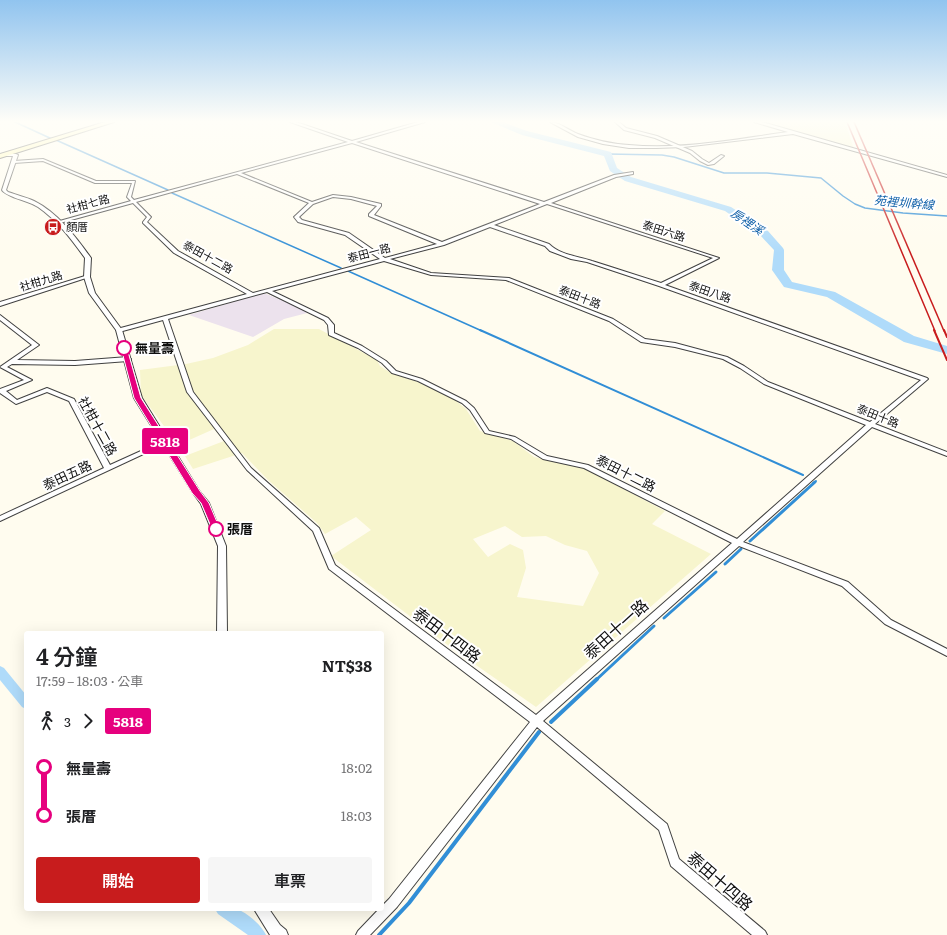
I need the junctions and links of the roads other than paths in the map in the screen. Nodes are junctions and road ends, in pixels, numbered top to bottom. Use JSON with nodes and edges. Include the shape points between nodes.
{"nodes":[{"id":1,"x":13,"y":166,"type":"edge"},
{"id":2,"x":56,"y":166,"type":"edge"},
{"id":3,"x":264,"y":166,"type":"edge"},
{"id":4,"x":427,"y":166,"type":"edge"},
{"id":5,"x":909,"y":166,"type":"edge"},
{"id":6,"x":237,"y":173,"type":"junction"},
{"id":7,"x":632,"y":173,"type":"dead end"},
{"id":8,"x":947,"y":176,"type":"edge"},
{"id":9,"x":134,"y":201,"type":"junction"},
{"id":10,"x":312,"y":203,"type":"junction"},
{"id":11,"x":546,"y":203,"type":"junction"},
{"id":12,"x":58,"y":222,"type":"junction"},
{"id":13,"x":490,"y":226,"type":"junction"},
{"id":14,"x":442,"y":244,"type":"junction"},
{"id":15,"x":384,"y":260,"type":"junction"},
{"id":16,"x":87,"y":277,"type":"junction"},
{"id":17,"x":661,"y":285,"type":"junction"},
{"id":18,"x":266,"y":290,"type":"junction"},
{"id":19,"x":251,"y":294,"type":"junction"},
{"id":20,"x":0,"y":304,"type":"edge"},
{"id":21,"x":0,"y":317,"type":"edge"},
{"id":22,"x":165,"y":318,"type":"junction"},
{"id":23,"x":119,"y":330,"type":"junction"},
{"id":24,"x":128,"y":359,"type":"junction"},
{"id":25,"x":10,"y":362,"type":"junction"},
{"id":26,"x":925,"y":379,"type":"joint"},
{"id":27,"x":871,"y":424,"type":"junction"},
{"id":28,"x":165,"y":442,"type":"junction"},
{"id":29,"x":947,"y":454,"type":"edge"},
{"id":30,"x":108,"y":469,"type":"junction"},
{"id":31,"x":0,"y":519,"type":"edge"},
{"id":32,"x":737,"y":542,"type":"junction"},
{"id":33,"x":222,"y":631,"type":"edge"},
{"id":34,"x":947,"y":653,"type":"edge"},
{"id":35,"x":536,"y":721,"type":"junction"},
{"id":36,"x":262,"y":911,"type":"edge"},
{"id":37,"x":281,"y":935,"type":"edge"},
{"id":38,"x":362,"y":935,"type":"edge"},
{"id":39,"x":760,"y":935,"type":"edge"}],
"edges":[{"from":1,"to":12,"type":"street","via":[[4,190],[34,202]]},
{"from":2,"to":9,"type":"street","via":[[95,182],[134,182],[129,197]]},
{"from":3,"to":6,"type":"street","name":"社柑七路"},
{"from":4,"to":11,"type":"street","name":"泰田六路"},
{"from":5,"to":8,"type":"street"},
{"from":6,"to":9,"type":"street","name":"社柑七路"},
{"from":6,"to":10,"type":"street"},
{"from":7,"to":11,"type":"street","name":"泰田一路","via":[[617,175]]},
{"from":9,"to":12,"type":"street","name":"社柑七路"},
{"from":9,"to":19,"type":"street","name":"泰田十二路","via":[[149,217],[145,222],[176,252]]},
{"from":10,"to":14,"type":"street","via":[[333,196],[380,205],[370,216]]},
{"from":10,"to":15,"type":"street","name":"泰田十路","via":[[296,217],[300,221],[347,234]]},
{"from":11,"to":13,"type":"street","name":"泰田一路"},
{"from":11,"to":17,"type":"street","name":"泰田六路","via":[[717,258]]},
{"from":12,"to":16,"type":"street","via":[[88,258]]},
{"from":13,"to":14,"type":"street","name":"泰田一路"},
{"from":13,"to":17,"type":"street","name":"泰田八路","via":[[573,258],[588,260]]},
{"from":14,"to":15,"type":"street","name":"泰田一路"},
{"from":15,"to":18,"type":"street","name":"泰田一路"},
{"from":15,"to":27,"type":"street","name":"泰田十路","via":[[431,274],[507,279],[611,320],[643,341],[675,345],[724,358],[766,383]]},
{"from":16,"to":20,"type":"street","name":"社柑九路"},
{"from":16,"to":23,"type":"street","via":[[92,293]]},
{"from":17,"to":26,"type":"street","name":"泰田八路"},
{"from":18,"to":19,"type":"street","name":"泰田一路"},
{"from":18,"to":32,"type":"street","name":"泰田十二路","via":[[326,319],[331,325],[331,334],[360,347],[384,362],[394,372],[420,380],[464,402],[472,409],[487,432],[513,438],[545,458],[586,466]]},
{"from":19,"to":22,"type":"street","name":"泰田一路"},
{"from":21,"to":25,"type":"street","via":[[36,345]]},
{"from":22,"to":23,"type":"street","name":"泰田一路"},
{"from":22,"to":35,"type":"street","name":"泰田十四路","via":[[190,392],[249,469],[316,530],[332,567]]},
{"from":23,"to":24,"type":"street"},
{"from":24,"to":25,"type":"street","via":[[75,363]]},
{"from":24,"to":28,"type":"street","via":[[138,398]]},
{"from":25,"to":30,"type":"street","name":"社柑十二路","via":[[3,367],[30,380],[1,391],[16,402],[47,390],[72,400]]},
{"from":26,"to":27,"type":"street","name":"泰田十一路"},
{"from":27,"to":29,"type":"street","name":"泰田十路"},
{"from":27,"to":32,"type":"street","name":"泰田十一路"},
{"from":28,"to":30,"type":"street","name":"泰田五路"},
{"from":28,"to":33,"type":"street","via":[[196,493],[205,503],[222,546]]},
{"from":30,"to":31,"type":"street","name":"泰田五路"},
{"from":32,"to":34,"type":"street","name":"泰田十二路","via":[[845,584],[888,622]]},
{"from":32,"to":35,"type":"street","name":"泰田十一路"},
{"from":35,"to":38,"type":"street","name":"泰田十一路","via":[[393,903]]},
{"from":35,"to":39,"type":"street","name":"泰田十四路","via":[[663,827],[675,862]]},
{"from":36,"to":37,"type":"street"}]}
